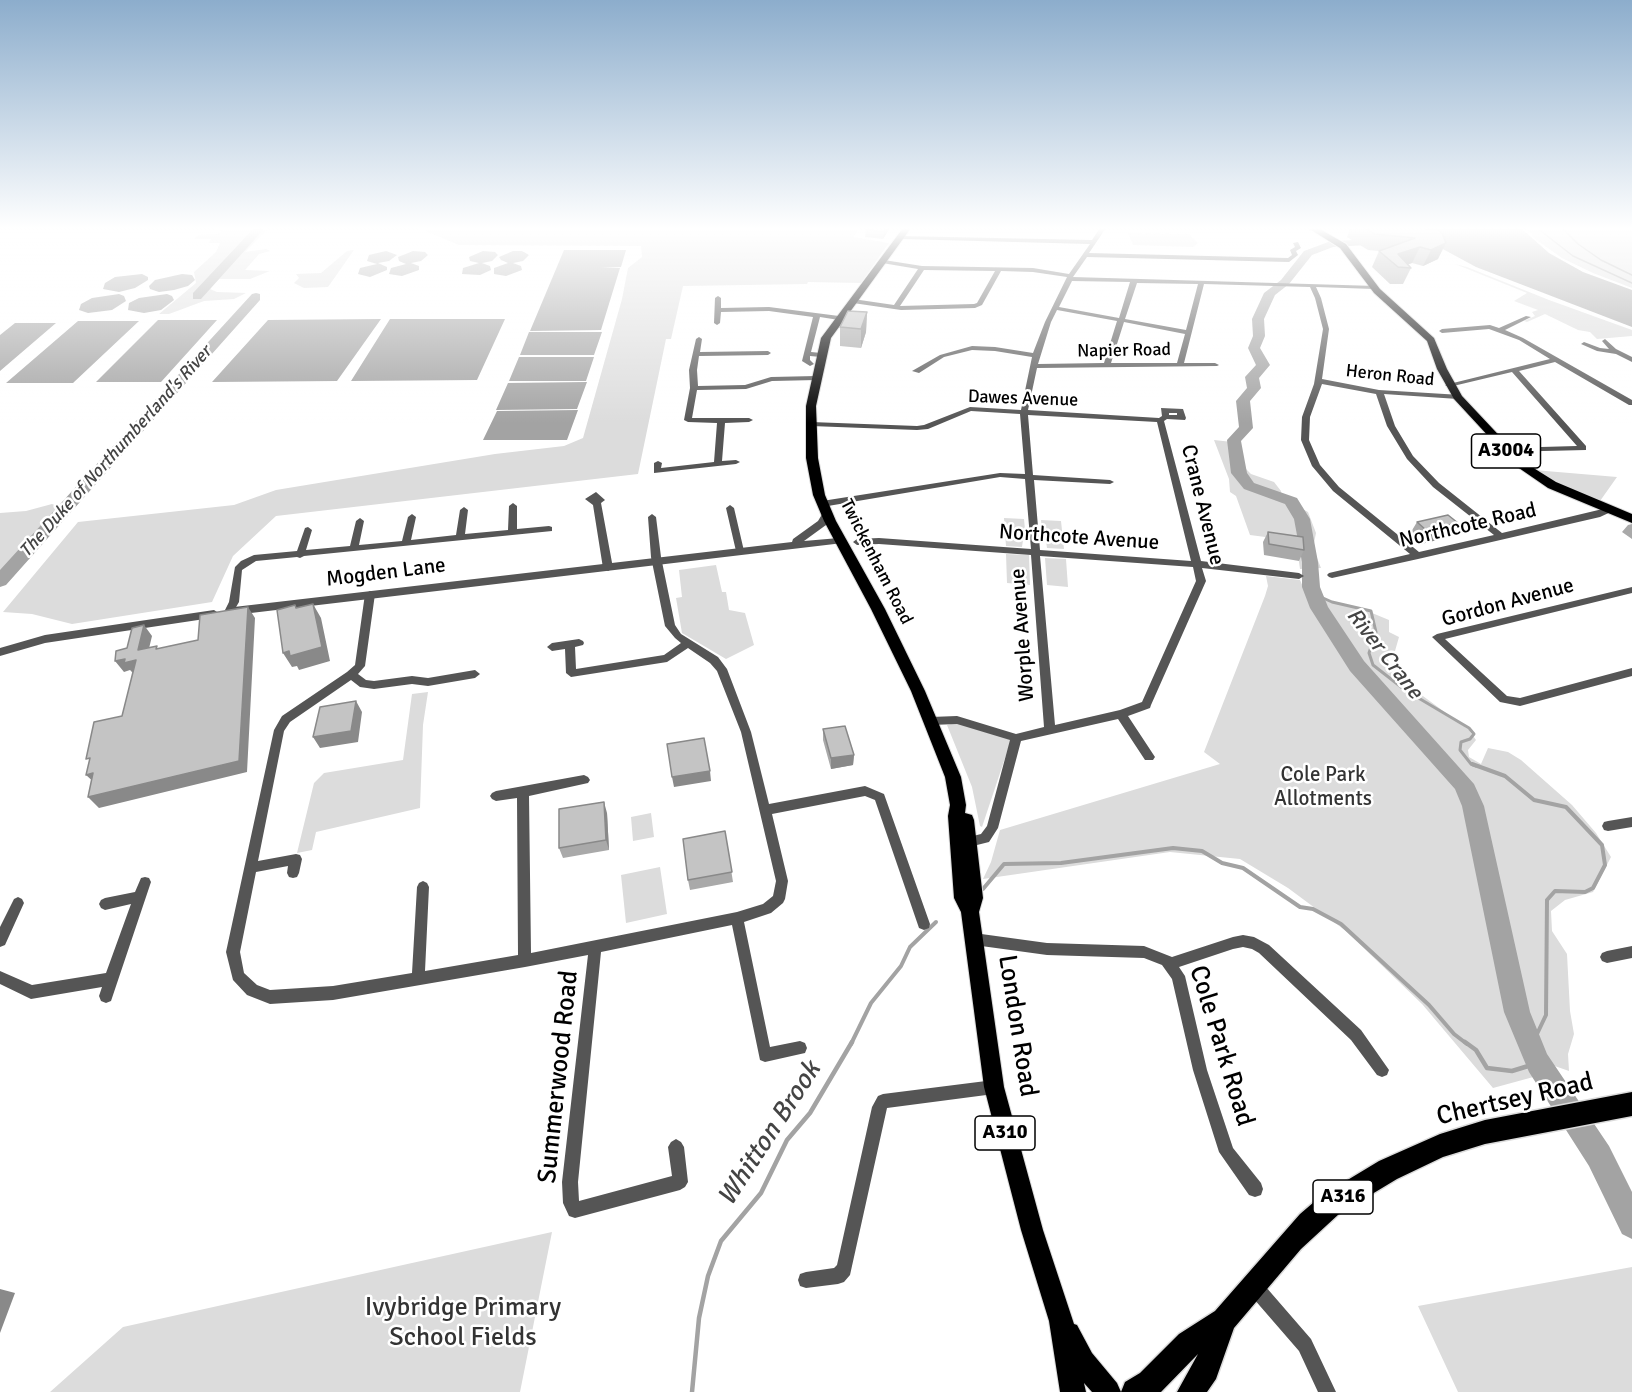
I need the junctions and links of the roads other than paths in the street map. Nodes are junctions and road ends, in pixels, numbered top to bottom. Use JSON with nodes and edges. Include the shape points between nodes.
{"nodes":[{"id":1,"x":859,"y":293,"type":"edge"},
{"id":2,"x":905,"y":293,"type":"edge"},
{"id":3,"x":986,"y":293,"type":"edge"},
{"id":4,"x":1062,"y":293,"type":"edge"},
{"id":5,"x":1130,"y":293,"type":"edge"},
{"id":6,"x":1198,"y":293,"type":"edge"},
{"id":7,"x":1316,"y":293,"type":"edge"},
{"id":8,"x":1380,"y":293,"type":"edge"},
{"id":9,"x":718,"y":298,"type":"dead end"},
{"id":10,"x":853,"y":301,"type":"junction"},
{"id":11,"x":896,"y":307,"type":"junction"},
{"id":12,"x":1055,"y":308,"type":"junction"},
{"id":13,"x":718,"y":310,"type":"junction"},
{"id":14,"x":817,"y":315,"type":"junction"},
{"id":15,"x":1528,"y":317,"type":"dead end"},
{"id":16,"x":838,"y":318,"type":"junction"},
{"id":17,"x":1122,"y":320,"type":"junction"},
{"id":18,"x":717,"y":323,"type":"dead end"},
{"id":19,"x":1501,"y":330,"type":"junction"},
{"id":20,"x":1442,"y":331,"type":"dead end"},
{"id":21,"x":1187,"y":332,"type":"junction"},
{"id":22,"x":699,"y":339,"type":"dead end"},
{"id":23,"x":1605,"y":342,"type":"dead end"},
{"id":24,"x":1584,"y":344,"type":"dead end"},
{"id":25,"x":1617,"y":352,"type":"junction"},
{"id":26,"x":768,"y":353,"type":"dead end"},
{"id":27,"x":696,"y":354,"type":"junction"},
{"id":28,"x":807,"y":354,"type":"junction"},
{"id":29,"x":821,"y":355,"type":"junction"},
{"id":30,"x":1036,"y":355,"type":"junction"},
{"id":31,"x":1557,"y":360,"type":"junction"},
{"id":32,"x":1632,"y":360,"type":"edge"},
{"id":33,"x":810,"y":364,"type":"dead end"},
{"id":34,"x":1215,"y":364,"type":"dead end"},
{"id":35,"x":1180,"y":365,"type":"junction"},
{"id":36,"x":1034,"y":366,"type":"junction"},
{"id":37,"x":1108,"y":366,"type":"junction"},
{"id":38,"x":1514,"y":370,"type":"junction"},
{"id":39,"x":916,"y":371,"type":"dead end"},
{"id":40,"x":816,"y":378,"type":"junction"},
{"id":41,"x":1318,"y":381,"type":"junction"},
{"id":42,"x":1449,"y":385,"type":"junction"},
{"id":43,"x":694,"y":388,"type":"junction"},
{"id":44,"x":1626,"y":388,"type":"dead end"},
{"id":45,"x":1612,"y":391,"type":"junction"},
{"id":46,"x":1379,"y":392,"type":"junction"},
{"id":47,"x":1458,"y":397,"type":"junction"},
{"id":48,"x":1632,"y":403,"type":"edge"},
{"id":49,"x":1024,"y":412,"type":"junction"},
{"id":50,"x":1163,"y":418,"type":"joint"},
{"id":51,"x":748,"y":420,"type":"dead end"},
{"id":52,"x":721,"y":421,"type":"junction"},
{"id":53,"x":811,"y":424,"type":"junction"},
{"id":54,"x":1505,"y":450,"type":"junction"},
{"id":55,"x":736,"y":462,"type":"dead end"},
{"id":56,"x":718,"y":464,"type":"junction"},
{"id":57,"x":657,"y":471,"type":"dead end"},
{"id":58,"x":1029,"y":477,"type":"junction"},
{"id":59,"x":1110,"y":482,"type":"dead end"},
{"id":60,"x":596,"y":502,"type":"dead end"},
{"id":61,"x":513,"y":506,"type":"dead end"},
{"id":62,"x":730,"y":508,"type":"dead end"},
{"id":63,"x":825,"y":509,"type":"junction"},
{"id":64,"x":464,"y":510,"type":"dead end"},
{"id":65,"x":1611,"y":510,"type":"junction"},
{"id":66,"x":412,"y":517,"type":"dead end"},
{"id":67,"x":652,"y":517,"type":"dead end"},
{"id":68,"x":1632,"y":519,"type":"edge"},
{"id":69,"x":360,"y":521,"type":"dead end"},
{"id":70,"x":549,"y":528,"type":"dead end"},
{"id":71,"x":308,"y":530,"type":"dead end"},
{"id":72,"x":512,"y":533,"type":"junction"},
{"id":73,"x":1501,"y":537,"type":"junction"},
{"id":74,"x":460,"y":538,"type":"junction"},
{"id":75,"x":849,"y":540,"type":"junction"},
{"id":76,"x":797,"y":541,"type":"junction"},
{"id":77,"x":406,"y":544,"type":"junction"},
{"id":78,"x":780,"y":546,"type":"junction"},
{"id":79,"x":354,"y":549,"type":"junction"},
{"id":80,"x":740,"y":551,"type":"junction"},
{"id":81,"x":1035,"y":552,"type":"junction"},
{"id":82,"x":300,"y":555,"type":"junction"},
{"id":83,"x":1418,"y":556,"type":"junction"},
{"id":84,"x":659,"y":562,"type":"junction"},
{"id":85,"x":1197,"y":564,"type":"junction"},
{"id":86,"x":608,"y":568,"type":"junction"},
{"id":87,"x":1332,"y":575,"type":"dead end"},
{"id":88,"x":1299,"y":576,"type":"dead end"},
{"id":89,"x":1632,"y":590,"type":"edge"},
{"id":90,"x":370,"y":594,"type":"junction"},
{"id":91,"x":229,"y":612,"type":"junction"},
{"id":92,"x":688,"y":643,"type":"junction"},
{"id":93,"x":552,"y":647,"type":"dead end"},
{"id":94,"x":0,"y":652,"type":"edge"},
{"id":95,"x":1632,"y":672,"type":"edge"},
{"id":96,"x":475,"y":674,"type":"dead end"},
{"id":97,"x":351,"y":675,"type":"junction"},
{"id":98,"x":1121,"y":714,"type":"junction"},
{"id":99,"x":931,"y":721,"type":"junction"},
{"id":100,"x":1050,"y":731,"type":"junction"},
{"id":101,"x":1016,"y":738,"type":"junction"},
{"id":102,"x":1149,"y":757,"type":"dead end"},
{"id":103,"x":584,"y":780,"type":"dead end"},
{"id":104,"x":523,"y":792,"type":"junction"},
{"id":105,"x":496,"y":796,"type":"dead end"},
{"id":106,"x":958,"y":805,"type":"junction"},
{"id":107,"x":765,"y":810,"type":"junction"},
{"id":108,"x":1632,"y":822,"type":"edge"},
{"id":109,"x":1608,"y":825,"type":"dead end"},
{"id":110,"x":969,"y":842,"type":"junction"},
{"id":111,"x":251,"y":868,"type":"junction"},
{"id":112,"x":293,"y":873,"type":"dead end"},
{"id":113,"x":145,"y":882,"type":"dead end"},
{"id":114,"x":423,"y":887,"type":"dead end"},
{"id":115,"x":139,"y":897,"type":"junction"},
{"id":116,"x":18,"y":903,"type":"dead end"},
{"id":117,"x":105,"y":904,"type":"dead end"},
{"id":118,"x":970,"y":912,"type":"junction"},
{"id":119,"x":737,"y":918,"type":"junction"},
{"id":120,"x":924,"y":924,"type":"dead end"},
{"id":121,"x":974,"y":939,"type":"junction"},
{"id":122,"x":0,"y":941,"type":"edge"},
{"id":123,"x":596,"y":947,"type":"junction"},
{"id":124,"x":1632,"y":952,"type":"edge"},
{"id":125,"x":1607,"y":957,"type":"dead end"},
{"id":126,"x":525,"y":961,"type":"junction"},
{"id":127,"x":1170,"y":964,"type":"junction"},
{"id":128,"x":0,"y":977,"type":"edge"},
{"id":129,"x":418,"y":978,"type":"junction"},
{"id":130,"x":111,"y":979,"type":"junction"},
{"id":131,"x":106,"y":996,"type":"dead end"},
{"id":132,"x":800,"y":1048,"type":"dead end"},
{"id":133,"x":1382,"y":1070,"type":"dead end"},
{"id":134,"x":994,"y":1087,"type":"junction"},
{"id":135,"x":1632,"y":1104,"type":"edge"},
{"id":136,"x":676,"y":1147,"type":"dead end"},
{"id":137,"x":1256,"y":1189,"type":"dead end"},
{"id":138,"x":806,"y":1280,"type":"dead end"},
{"id":139,"x":1253,"y":1285,"type":"junction"},
{"id":140,"x":1224,"y":1320,"type":"junction"},
{"id":141,"x":1061,"y":1321,"type":"junction"},
{"id":142,"x":1073,"y":1392,"type":"edge"},
{"id":143,"x":1107,"y":1392,"type":"edge"},
{"id":144,"x":1135,"y":1392,"type":"edge"},
{"id":145,"x":1191,"y":1392,"type":"edge"},
{"id":146,"x":1327,"y":1392,"type":"edge"}],
"edges":[{"from":1,"to":10,"type":"main road","name":"Twickenham Road","number":"A310"},
{"from":2,"to":11,"type":"street"},
{"from":3,"to":11,"type":"street","via":[[975,306]]},
{"from":4,"to":12,"type":"street","name":"Worple Avenue"},
{"from":5,"to":17,"type":"street"},
{"from":6,"to":21,"type":"street"},
{"from":7,"to":41,"type":"street","via":[[1326,329]]},
{"from":8,"to":42,"type":"main road","number":"A3004","via":[[1433,342]]},
{"from":9,"to":13,"type":"street"},
{"from":10,"to":11,"type":"street"},
{"from":10,"to":16,"type":"main road","name":"Twickenham Road","number":"A310"},
{"from":12,"to":17,"type":"street"},
{"from":12,"to":30,"type":"street","name":"Worple Avenue"},
{"from":13,"to":14,"type":"street","via":[[769,309]]},
{"from":13,"to":18,"type":"street"},
{"from":14,"to":16,"type":"street"},
{"from":14,"to":28,"type":"street"},
{"from":15,"to":19,"type":"street"},
{"from":16,"to":29,"type":"main road","name":"Twickenham Road","number":"A310"},
{"from":17,"to":21,"type":"street"},
{"from":17,"to":37,"type":"street"},
{"from":19,"to":20,"type":"street","via":[[1490,327]]},
{"from":19,"to":31,"type":"street"},
{"from":21,"to":35,"type":"street"},
{"from":22,"to":27,"type":"street"},
{"from":23,"to":25,"type":"street"},
{"from":24,"to":25,"type":"street"},
{"from":25,"to":32,"type":"street"},
{"from":26,"to":27,"type":"street"},
{"from":27,"to":43,"type":"street"},
{"from":28,"to":29,"type":"street"},
{"from":28,"to":33,"type":"street"},
{"from":29,"to":40,"type":"main road","name":"Twickenham Road","number":"A310"},
{"from":30,"to":36,"type":"street","name":"Worple Avenue"},
{"from":30,"to":39,"type":"street","via":[[972,348],[942,356]]},
{"from":31,"to":38,"type":"street"},
{"from":31,"to":45,"type":"street"},
{"from":34,"to":35,"type":"street","name":"Napier Road"},
{"from":35,"to":37,"type":"street","name":"Napier Road"},
{"from":36,"to":37,"type":"street","name":"Napier Road"},
{"from":36,"to":49,"type":"street","name":"Worple Avenue"},
{"from":38,"to":42,"type":"street"},
{"from":38,"to":54,"type":"street","via":[[1583,448]]},
{"from":40,"to":43,"type":"street","via":[[771,379],[746,387]]},
{"from":40,"to":53,"type":"main road","name":"Twickenham Road","number":"A310"},
{"from":41,"to":46,"type":"street","name":"Heron Road"},
{"from":41,"to":83,"type":"street","via":[[1306,417],[1305,440],[1316,466],[1336,489]]},
{"from":42,"to":47,"type":"main road","number":"A3004"},
{"from":43,"to":52,"type":"street","via":[[688,420]]},
{"from":44,"to":45,"type":"street"},
{"from":45,"to":48,"type":"street"},
{"from":46,"to":47,"type":"street","name":"Heron Road"},
{"from":46,"to":73,"type":"street","via":[[1391,426],[1410,457],[1436,485]]},
{"from":47,"to":54,"type":"main road","number":"A3004"},
{"from":49,"to":50,"type":"street","name":"Dawes Avenue"},
{"from":49,"to":53,"type":"street","name":"Dawes Avenue","via":[[963,410],[917,428]]},
{"from":49,"to":58,"type":"street","name":"Worple Avenue"},
{"from":50,"to":85,"type":"street","name":"Crane Avenue"},
{"from":51,"to":52,"type":"street"},
{"from":52,"to":56,"type":"street"},
{"from":53,"to":63,"type":"main road","name":"Twickenham Road","number":"A310","via":[[813,464]]},
{"from":54,"to":65,"type":"main road","number":"A3004","via":[[1540,479]]},
{"from":55,"to":56,"type":"street"},
{"from":56,"to":57,"type":"street"},
{"from":58,"to":59,"type":"street"},
{"from":58,"to":63,"type":"street","via":[[1000,475]]},
{"from":58,"to":81,"type":"street","name":"Worple Avenue"},
{"from":60,"to":86,"type":"street"},
{"from":61,"to":72,"type":"street"},
{"from":62,"to":80,"type":"street"},
{"from":63,"to":75,"type":"main road","name":"Twickenham Road","number":"A310"},
{"from":63,"to":76,"type":"street","name":"Mogden Lane","via":[[822,523]]},
{"from":64,"to":74,"type":"street"},
{"from":65,"to":68,"type":"main road","number":"A3004"},
{"from":65,"to":73,"type":"street","name":"Northcote Road"},
{"from":66,"to":77,"type":"street"},
{"from":67,"to":84,"type":"street","name":"Summerwood Road"},
{"from":69,"to":79,"type":"street"},
{"from":70,"to":72,"type":"street"},
{"from":71,"to":82,"type":"street"},
{"from":72,"to":74,"type":"street"},
{"from":73,"to":83,"type":"street","name":"Northcote Road"},
{"from":74,"to":77,"type":"street"},
{"from":75,"to":76,"type":"street","name":"Mogden Lane"},
{"from":75,"to":78,"type":"street","name":"Mogden Lane"},
{"from":75,"to":81,"type":"street","name":"Northcote Avenue"},
{"from":75,"to":99,"type":"main road","name":"Twickenham Road","number":"A310"},
{"from":76,"to":78,"type":"street","name":"Mogden Lane"},
{"from":77,"to":79,"type":"street"},
{"from":78,"to":80,"type":"street","name":"Mogden Lane"},
{"from":79,"to":82,"type":"street"},
{"from":80,"to":84,"type":"street","name":"Mogden Lane"},
{"from":81,"to":85,"type":"street","name":"Northcote Avenue"},
{"from":81,"to":100,"type":"street","name":"Worple Avenue"},
{"from":82,"to":91,"type":"street","via":[[254,558],[244,563],[238,570]]},
{"from":83,"to":87,"type":"street","name":"Northcote Road"},
{"from":84,"to":86,"type":"street","name":"Mogden Lane"},
{"from":84,"to":92,"type":"street","name":"Summerwood Road","via":[[670,626]]},
{"from":85,"to":88,"type":"street","name":"Northcote Avenue"},
{"from":85,"to":98,"type":"street","name":"Crane Avenue","via":[[1201,585],[1146,705]]},
{"from":86,"to":90,"type":"street","name":"Mogden Lane"},
{"from":89,"to":95,"type":"street","name":"Gordon Avenue","via":[[1437,637],[1504,699],[1520,702]]},
{"from":90,"to":91,"type":"street","name":"Mogden Lane"},
{"from":90,"to":97,"type":"street","via":[[360,666]]},
{"from":91,"to":94,"type":"street","name":"Mogden Lane","via":[[45,639]]},
{"from":92,"to":93,"type":"street","via":[[667,658],[571,673],[574,644]]},
{"from":92,"to":107,"type":"street","name":"Summerwood Road","via":[[722,669],[746,732]]},
{"from":96,"to":97,"type":"street","via":[[374,685],[364,684]]},
{"from":97,"to":111,"type":"street","name":"Summerwood Road","via":[[286,719],[279,730]]},
{"from":98,"to":100,"type":"street","name":"Crane Avenue"},
{"from":98,"to":102,"type":"street"},
{"from":99,"to":101,"type":"street","via":[[963,721]]},
{"from":99,"to":106,"type":"main road","name":"Twickenham Road","number":"A310","via":[[951,771]]},
{"from":100,"to":101,"type":"street","name":"Crane Avenue"},
{"from":101,"to":110,"type":"street","via":[[992,828],[984,838]]},
{"from":103,"to":104,"type":"street"},
{"from":104,"to":105,"type":"street"},
{"from":104,"to":126,"type":"street","name":"Summerwood Road"},
{"from":106,"to":110,"type":"main road","name":"Twickenham Road","number":"A310","via":[[965,817]]},
{"from":106,"to":118,"type":"main road","name":"Twickenham Road","number":"A310","via":[[963,898]]},
{"from":107,"to":119,"type":"street","name":"Summerwood Road","via":[[782,881],[779,899],[767,909]]},
{"from":107,"to":120,"type":"street","via":[[865,791],[880,796]]},
{"from":108,"to":109,"type":"street"},
{"from":110,"to":118,"type":"main road","name":"Twickenham Road","number":"A310","via":[[974,897]]},
{"from":111,"to":112,"type":"street","via":[[296,859]]},
{"from":111,"to":129,"type":"street","name":"Summerwood Road","via":[[233,952],[237,976],[252,990],[270,997],[333,993]]},
{"from":113,"to":115,"type":"street"},
{"from":114,"to":129,"type":"street"},
{"from":115,"to":117,"type":"street"},
{"from":115,"to":130,"type":"street"},
{"from":116,"to":122,"type":"street"},
{"from":118,"to":121,"type":"main road","name":"London Road","number":"A310"},
{"from":119,"to":123,"type":"street","name":"Summerwood Road"},
{"from":119,"to":132,"type":"street","via":[[765,1055]]},
{"from":121,"to":127,"type":"street","name":"Cole Park Road","via":[[1047,949],[1144,952]]},
{"from":121,"to":134,"type":"main road","name":"London Road","number":"A310"},
{"from":123,"to":126,"type":"street","name":"Summerwood Road"},
{"from":123,"to":136,"type":"street","name":"Summerwood Road","via":[[570,1182],[575,1210],[680,1182]]},
{"from":124,"to":125,"type":"street"},
{"from":126,"to":129,"type":"street","name":"Summerwood Road"},
{"from":127,"to":133,"type":"street","via":[[1233,943],[1254,943],[1356,1035]]},
{"from":127,"to":137,"type":"street","name":"Cole Park Road","via":[[1178,976],[1200,1070],[1227,1152]]},
{"from":128,"to":130,"type":"street","via":[[31,992]]},
{"from":130,"to":131,"type":"street"},
{"from":134,"to":138,"type":"street","via":[[883,1101],[844,1269],[838,1276]]},
{"from":134,"to":141,"type":"main road","name":"London Road","number":"A310"},
{"from":135,"to":139,"type":"highway","name":"Chertsey Road","number":"A316","via":[[1499,1129],[1456,1141],[1388,1170],[1330,1205],[1292,1240]]},
{"from":139,"to":140,"type":"highway","name":"Chertsey Road","number":"A316"},
{"from":139,"to":146,"type":"street","via":[[1305,1345]]},
{"from":140,"to":144,"type":"highway","name":"Chertsey Road","number":"A316","via":[[1189,1344],[1150,1383]]},
{"from":140,"to":145,"type":"highway","name":"Chertsey Road","number":"A316","via":[[1206,1369]]},
{"from":141,"to":142,"type":"main road","name":"London Road","number":"A310"},
{"from":141,"to":143,"type":"main road","name":"London Road","number":"A310","via":[[1083,1362]]}]}
